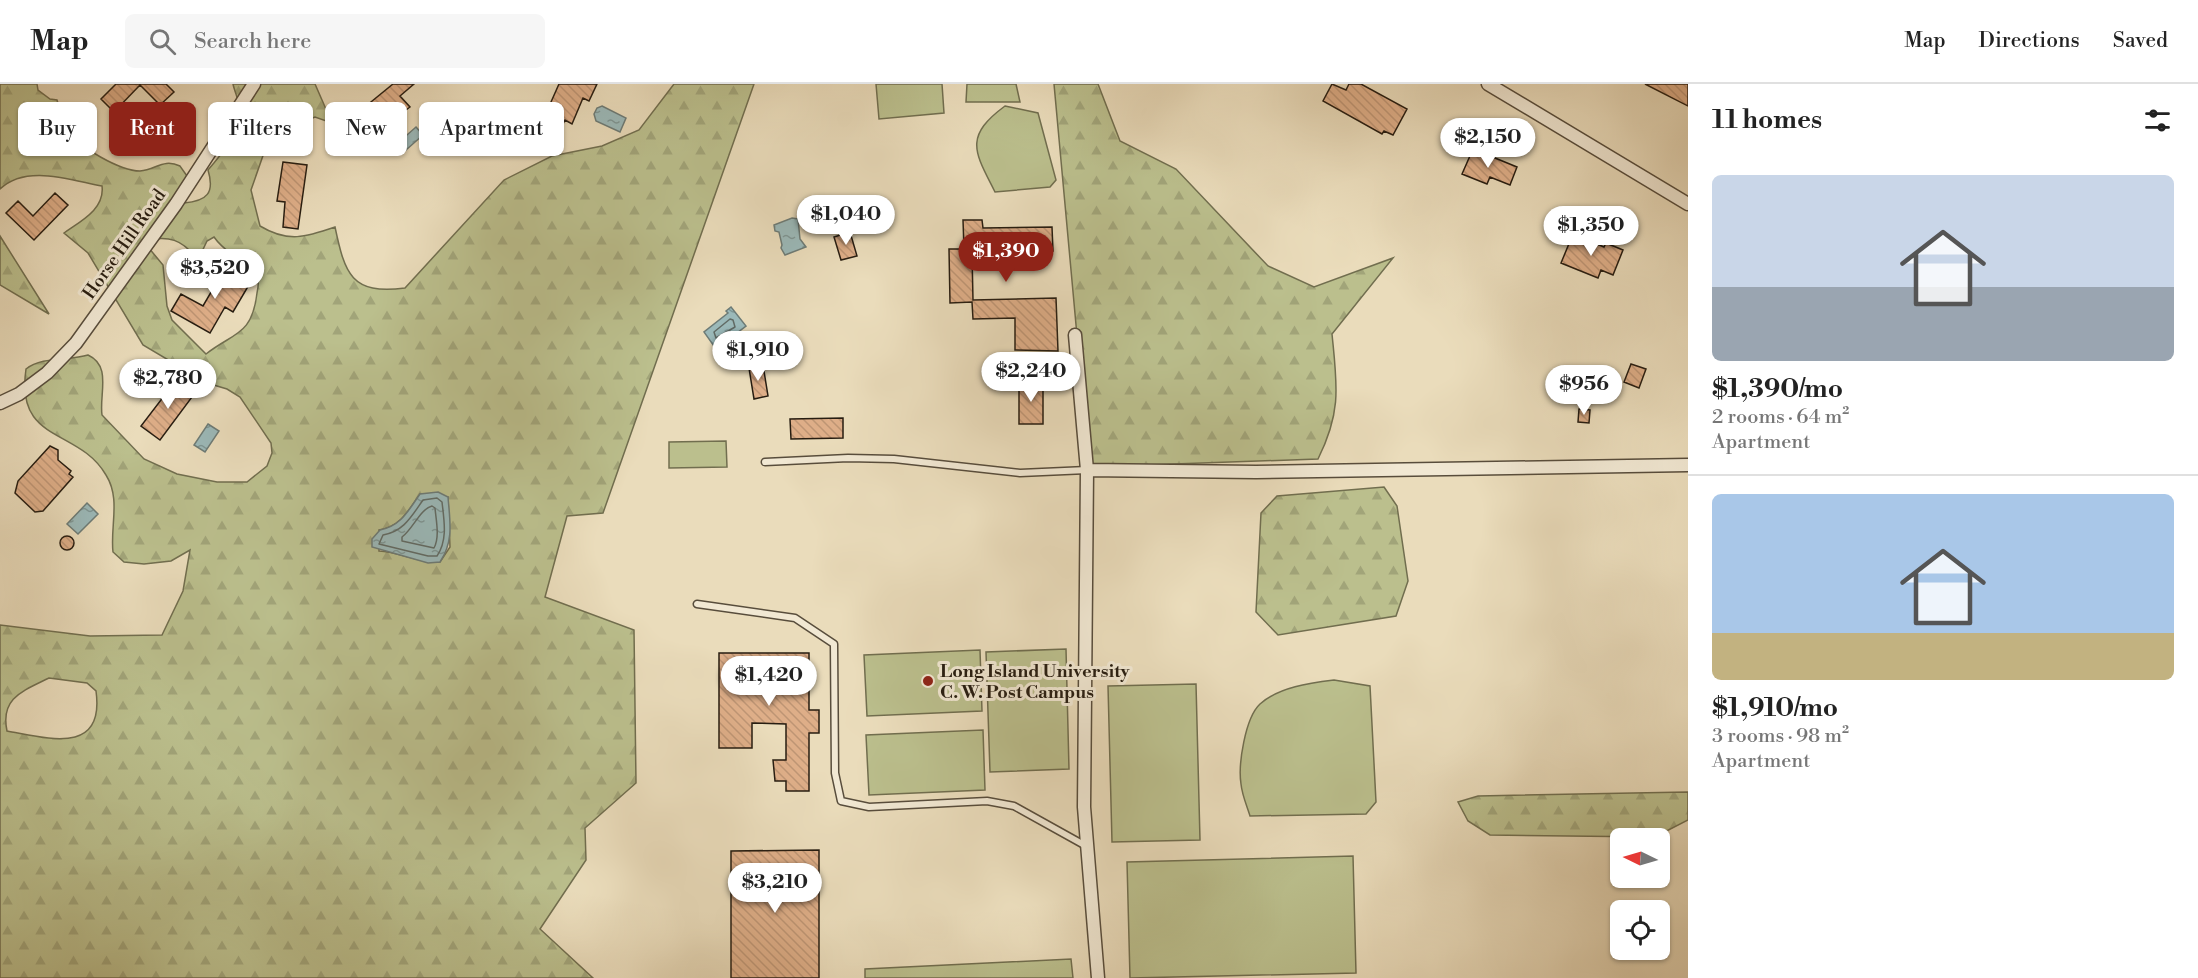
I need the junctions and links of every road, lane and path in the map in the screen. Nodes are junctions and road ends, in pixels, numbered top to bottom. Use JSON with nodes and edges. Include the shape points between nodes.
{"nodes":[{"id":1,"x":254,"y":84,"type":"edge"},
{"id":2,"x":1488,"y":84,"type":"edge"},
{"id":3,"x":1688,"y":204,"type":"edge"},
{"id":4,"x":1075,"y":335,"type":"dead end"},
{"id":5,"x":0,"y":403,"type":"edge"},
{"id":6,"x":765,"y":462,"type":"dead end"},
{"id":7,"x":1688,"y":465,"type":"edge"},
{"id":8,"x":1087,"y":470,"type":"junction"},
{"id":9,"x":697,"y":604,"type":"dead end"},
{"id":10,"x":1087,"y":847,"type":"junction"},
{"id":11,"x":1098,"y":978,"type":"edge"}],
"edges":[{"from":1,"to":5,"type":"street","name":"Horse Hill Road","via":[[176,204],[76,343],[47,373]]},
{"from":2,"to":3,"type":"street"},
{"from":4,"to":8,"type":"street"},
{"from":6,"to":8,"type":"lane","via":[[894,459],[1020,473]]},
{"from":7,"to":8,"type":"street","via":[[1256,472]]},
{"from":8,"to":10,"type":"street"},
{"from":9,"to":10,"type":"lane","via":[[795,618],[834,644],[835,773],[841,801],[869,807],[987,801],[1014,806]]},
{"from":10,"to":11,"type":"street"}]}
